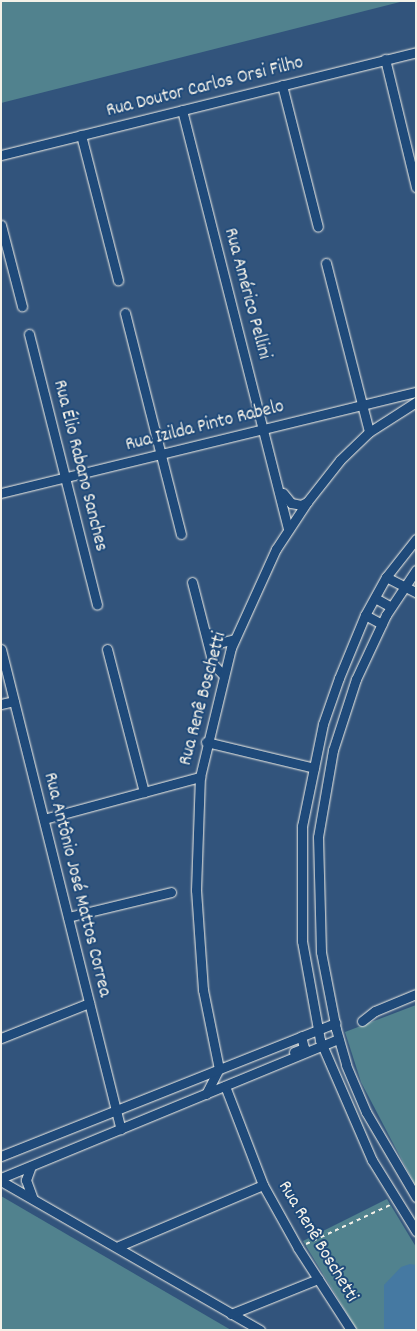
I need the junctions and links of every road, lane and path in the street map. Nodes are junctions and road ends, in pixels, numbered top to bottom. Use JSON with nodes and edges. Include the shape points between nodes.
{"nodes":[{"id":1,"x":416,"y":52,"type":"edge"},
{"id":2,"x":385,"y":59,"type":"junction"},
{"id":3,"x":282,"y":85,"type":"junction"},
{"id":4,"x":182,"y":110,"type":"junction"},
{"id":5,"x":81,"y":135,"type":"junction"},
{"id":6,"x":1,"y":155,"type":"edge"},
{"id":7,"x":416,"y":188,"type":"edge"},
{"id":8,"x":1,"y":225,"type":"edge"},
{"id":9,"x":318,"y":227,"type":"dead end"},
{"id":10,"x":326,"y":263,"type":"dead end"},
{"id":11,"x":118,"y":280,"type":"dead end"},
{"id":12,"x":22,"y":306,"type":"dead end"},
{"id":13,"x":125,"y":313,"type":"dead end"},
{"id":14,"x":29,"y":334,"type":"dead end"},
{"id":15,"x":416,"y":392,"type":"edge"},
{"id":16,"x":416,"y":402,"type":"edge"},
{"id":17,"x":362,"y":405,"type":"junction"},
{"id":18,"x":265,"y":429,"type":"junction"},
{"id":19,"x":369,"y":432,"type":"junction"},
{"id":20,"x":161,"y":454,"type":"junction"},
{"id":21,"x":64,"y":478,"type":"junction"},
{"id":22,"x":280,"y":486,"type":"junction"},
{"id":23,"x":1,"y":493,"type":"edge"},
{"id":24,"x":307,"y":502,"type":"junction"},
{"id":25,"x":288,"y":530,"type":"junction"},
{"id":26,"x":180,"y":534,"type":"dead end"},
{"id":27,"x":416,"y":539,"type":"edge"},
{"id":28,"x":416,"y":570,"type":"edge"},
{"id":29,"x":386,"y":577,"type":"junction"},
{"id":30,"x":192,"y":582,"type":"dead end"},
{"id":31,"x":405,"y":586,"type":"junction"},
{"id":32,"x":416,"y":592,"type":"edge"},
{"id":33,"x":374,"y":598,"type":"junction"},
{"id":34,"x":97,"y":605,"type":"dead end"},
{"id":35,"x":391,"y":607,"type":"junction"},
{"id":36,"x":365,"y":616,"type":"junction"},
{"id":37,"x":382,"y":624,"type":"junction"},
{"id":38,"x":204,"y":629,"type":"junction"},
{"id":39,"x":235,"y":639,"type":"junction"},
{"id":40,"x":1,"y":648,"type":"edge"},
{"id":41,"x":107,"y":649,"type":"dead end"},
{"id":42,"x":224,"y":676,"type":"junction"},
{"id":43,"x":14,"y":701,"type":"junction"},
{"id":44,"x":1,"y":704,"type":"edge"},
{"id":45,"x":206,"y":742,"type":"junction"},
{"id":46,"x":314,"y":768,"type":"junction"},
{"id":47,"x":200,"y":777,"type":"junction"},
{"id":48,"x":144,"y":792,"type":"junction"},
{"id":49,"x":44,"y":819,"type":"junction"},
{"id":50,"x":172,"y":892,"type":"dead end"},
{"id":51,"x":68,"y":917,"type":"junction"},
{"id":52,"x":416,"y":994,"type":"edge"},
{"id":53,"x":330,"y":1000,"type":"junction"},
{"id":54,"x":89,"y":1003,"type":"junction"},
{"id":55,"x":314,"y":1004,"type":"junction"},
{"id":56,"x":362,"y":1021,"type":"dead end"},
{"id":57,"x":335,"y":1023,"type":"junction"},
{"id":58,"x":318,"y":1029,"type":"junction"},
{"id":59,"x":301,"y":1036,"type":"junction"},
{"id":60,"x":1,"y":1038,"type":"edge"},
{"id":61,"x":339,"y":1039,"type":"junction"},
{"id":62,"x":323,"y":1046,"type":"junction"},
{"id":63,"x":346,"y":1065,"type":"junction"},
{"id":64,"x":219,"y":1069,"type":"junction"},
{"id":65,"x":332,"y":1071,"type":"junction"},
{"id":66,"x":241,"y":1080,"type":"junction"},
{"id":67,"x":225,"y":1086,"type":"junction"},
{"id":68,"x":206,"y":1094,"type":"junction"},
{"id":69,"x":116,"y":1110,"type":"junction"},
{"id":70,"x":121,"y":1129,"type":"junction"},
{"id":71,"x":1,"y":1156,"type":"edge"},
{"id":72,"x":31,"y":1166,"type":"junction"},
{"id":73,"x":1,"y":1180,"type":"edge"},
{"id":74,"x":263,"y":1185,"type":"junction"},
{"id":75,"x":416,"y":1197,"type":"edge"},
{"id":76,"x":33,"y":1199,"type":"junction"},
{"id":77,"x":397,"y":1202,"type":"junction"},
{"id":78,"x":416,"y":1232,"type":"edge"},
{"id":79,"x":147,"y":1234,"type":"junction"},
{"id":80,"x":119,"y":1246,"type":"junction"},
{"id":81,"x":298,"y":1248,"type":"junction"},
{"id":82,"x":135,"y":1256,"type":"junction"},
{"id":83,"x":318,"y":1279,"type":"junction"},
{"id":84,"x":253,"y":1305,"type":"junction"},
{"id":85,"x":231,"y":1314,"type":"junction"},
{"id":86,"x":247,"y":1323,"type":"junction"},
{"id":87,"x":260,"y":1330,"type":"edge"},
{"id":88,"x":352,"y":1330,"type":"edge"}],
"edges":[{"from":1,"to":2,"type":"street","name":"Rua Doutor Carlos Orsi Filho"},
{"from":2,"to":3,"type":"street","name":"Rua Doutor Carlos Orsi Filho"},
{"from":2,"to":7,"type":"street"},
{"from":3,"to":4,"type":"street","name":"Rua Doutor Carlos Orsi Filho"},
{"from":3,"to":9,"type":"street"},
{"from":4,"to":5,"type":"street","name":"Rua Doutor Carlos Orsi Filho"},
{"from":4,"to":18,"type":"street","name":"Rua Américo Pellini"},
{"from":5,"to":6,"type":"street","name":"Rua Doutor Carlos Orsi Filho"},
{"from":5,"to":11,"type":"street"},
{"from":8,"to":12,"type":"street"},
{"from":10,"to":17,"type":"street"},
{"from":13,"to":20,"type":"street"},
{"from":14,"to":21,"type":"street","name":"Rua Élio Rabano Sanches"},
{"from":15,"to":17,"type":"street","name":"Rua Izilda Pinto Rabelo"},
{"from":16,"to":19,"type":"street","name":"Rua Renê Boschetti"},
{"from":17,"to":18,"type":"street","name":"Rua Izilda Pinto Rabelo"},
{"from":17,"to":19,"type":"street"},
{"from":18,"to":20,"type":"street","name":"Rua Izilda Pinto Rabelo"},
{"from":18,"to":22,"type":"street","name":"Rua Américo Pellini"},
{"from":19,"to":24,"type":"street","name":"Rua Renê Boschetti","via":[[340,460]]},
{"from":20,"to":21,"type":"street","name":"Rua Izilda Pinto Rabelo"},
{"from":20,"to":26,"type":"street"},
{"from":21,"to":23,"type":"street","name":"Rua Izilda Pinto Rabelo"},
{"from":21,"to":34,"type":"street","name":"Rua Élio Rabano Sanches"},
{"from":22,"to":24,"type":"street","name":"Rua Américo Pellini","via":[[292,503],[300,505]]},
{"from":22,"to":25,"type":"street","name":"Rua Américo Pellini"},
{"from":24,"to":25,"type":"street","name":"Rua Renê Boschetti"},
{"from":25,"to":39,"type":"street","name":"Rua Renê Boschetti"},
{"from":27,"to":29,"type":"street"},
{"from":28,"to":31,"type":"street"},
{"from":29,"to":31,"type":"street"},
{"from":29,"to":33,"type":"street"},
{"from":30,"to":38,"type":"street"},
{"from":31,"to":32,"type":"street"},
{"from":31,"to":35,"type":"street"},
{"from":33,"to":35,"type":"street"},
{"from":33,"to":36,"type":"street"},
{"from":35,"to":37,"type":"street"},
{"from":36,"to":37,"type":"street"},
{"from":36,"to":46,"type":"street","via":[[323,724]]},
{"from":37,"to":53,"type":"street","via":[[356,679],[333,750],[318,837],[321,952]]},
{"from":38,"to":39,"type":"street","via":[[219,643]]},
{"from":38,"to":42,"type":"street","via":[[213,664]]},
{"from":39,"to":42,"type":"street","name":"Rua Renê Boschetti"},
{"from":40,"to":43,"type":"street","name":"Rua Antônio José Mattos Correa"},
{"from":41,"to":48,"type":"street"},
{"from":42,"to":45,"type":"street","name":"Rua Renê Boschetti"},
{"from":43,"to":44,"type":"street"},
{"from":43,"to":49,"type":"street","name":"Rua Antônio José Mattos Correa"},
{"from":45,"to":46,"type":"street"},
{"from":45,"to":47,"type":"street","name":"Rua Renê Boschetti"},
{"from":46,"to":55,"type":"street","via":[[302,826],[302,941]]},
{"from":47,"to":48,"type":"street"},
{"from":47,"to":64,"type":"street","name":"Rua Renê Boschetti","via":[[196,890],[203,990]]},
{"from":48,"to":49,"type":"street"},
{"from":49,"to":51,"type":"street","name":"Rua Antônio José Mattos Correa"},
{"from":50,"to":51,"type":"street"},
{"from":51,"to":54,"type":"street","name":"Rua Antônio José Mattos Correa"},
{"from":52,"to":56,"type":"street","via":[[375,1011]]},
{"from":53,"to":55,"type":"street"},
{"from":53,"to":57,"type":"street"},
{"from":54,"to":60,"type":"street"},
{"from":54,"to":69,"type":"street","name":"Rua Antônio José Mattos Correa"},
{"from":55,"to":58,"type":"street"},
{"from":57,"to":58,"type":"street"},
{"from":57,"to":61,"type":"street"},
{"from":58,"to":59,"type":"street"},
{"from":58,"to":62,"type":"street"},
{"from":59,"to":64,"type":"street"},
{"from":59,"to":66,"type":"street","via":[[304,1048],[255,1068]]},
{"from":61,"to":62,"type":"street"},
{"from":61,"to":63,"type":"street"},
{"from":62,"to":65,"type":"street"},
{"from":62,"to":66,"type":"street"},
{"from":63,"to":65,"type":"street"},
{"from":63,"to":75,"type":"street","via":[[366,1112]]},
{"from":64,"to":68,"type":"street"},
{"from":64,"to":69,"type":"street"},
{"from":65,"to":77,"type":"street","via":[[372,1160]]},
{"from":66,"to":67,"type":"street"},
{"from":67,"to":68,"type":"street"},
{"from":67,"to":74,"type":"street","name":"Rua Renê Boschetti"},
{"from":68,"to":70,"type":"street"},
{"from":69,"to":70,"type":"street","name":"Rua Antônio José Mattos Correa"},
{"from":69,"to":71,"type":"street"},
{"from":70,"to":72,"type":"street"},
{"from":72,"to":73,"type":"street"},
{"from":72,"to":76,"type":"street","via":[[26,1180]]},
{"from":73,"to":76,"type":"street"},
{"from":74,"to":79,"type":"street"},
{"from":74,"to":81,"type":"street","name":"Rua Renê Boschetti"},
{"from":76,"to":80,"type":"street"},
{"from":77,"to":78,"type":"street"},
{"from":77,"to":81,"type":"path"},
{"from":79,"to":80,"type":"street"},
{"from":79,"to":82,"type":"street","via":[[135,1250]]},
{"from":80,"to":82,"type":"street"},
{"from":81,"to":83,"type":"street","name":"Rua Renê Boschetti"},
{"from":82,"to":85,"type":"street"},
{"from":83,"to":84,"type":"street"},
{"from":83,"to":88,"type":"street","name":"Rua Renê Boschetti"},
{"from":84,"to":85,"type":"street"},
{"from":84,"to":86,"type":"street","via":[[246,1316]]},
{"from":85,"to":86,"type":"street"},
{"from":86,"to":87,"type":"street"}]}
